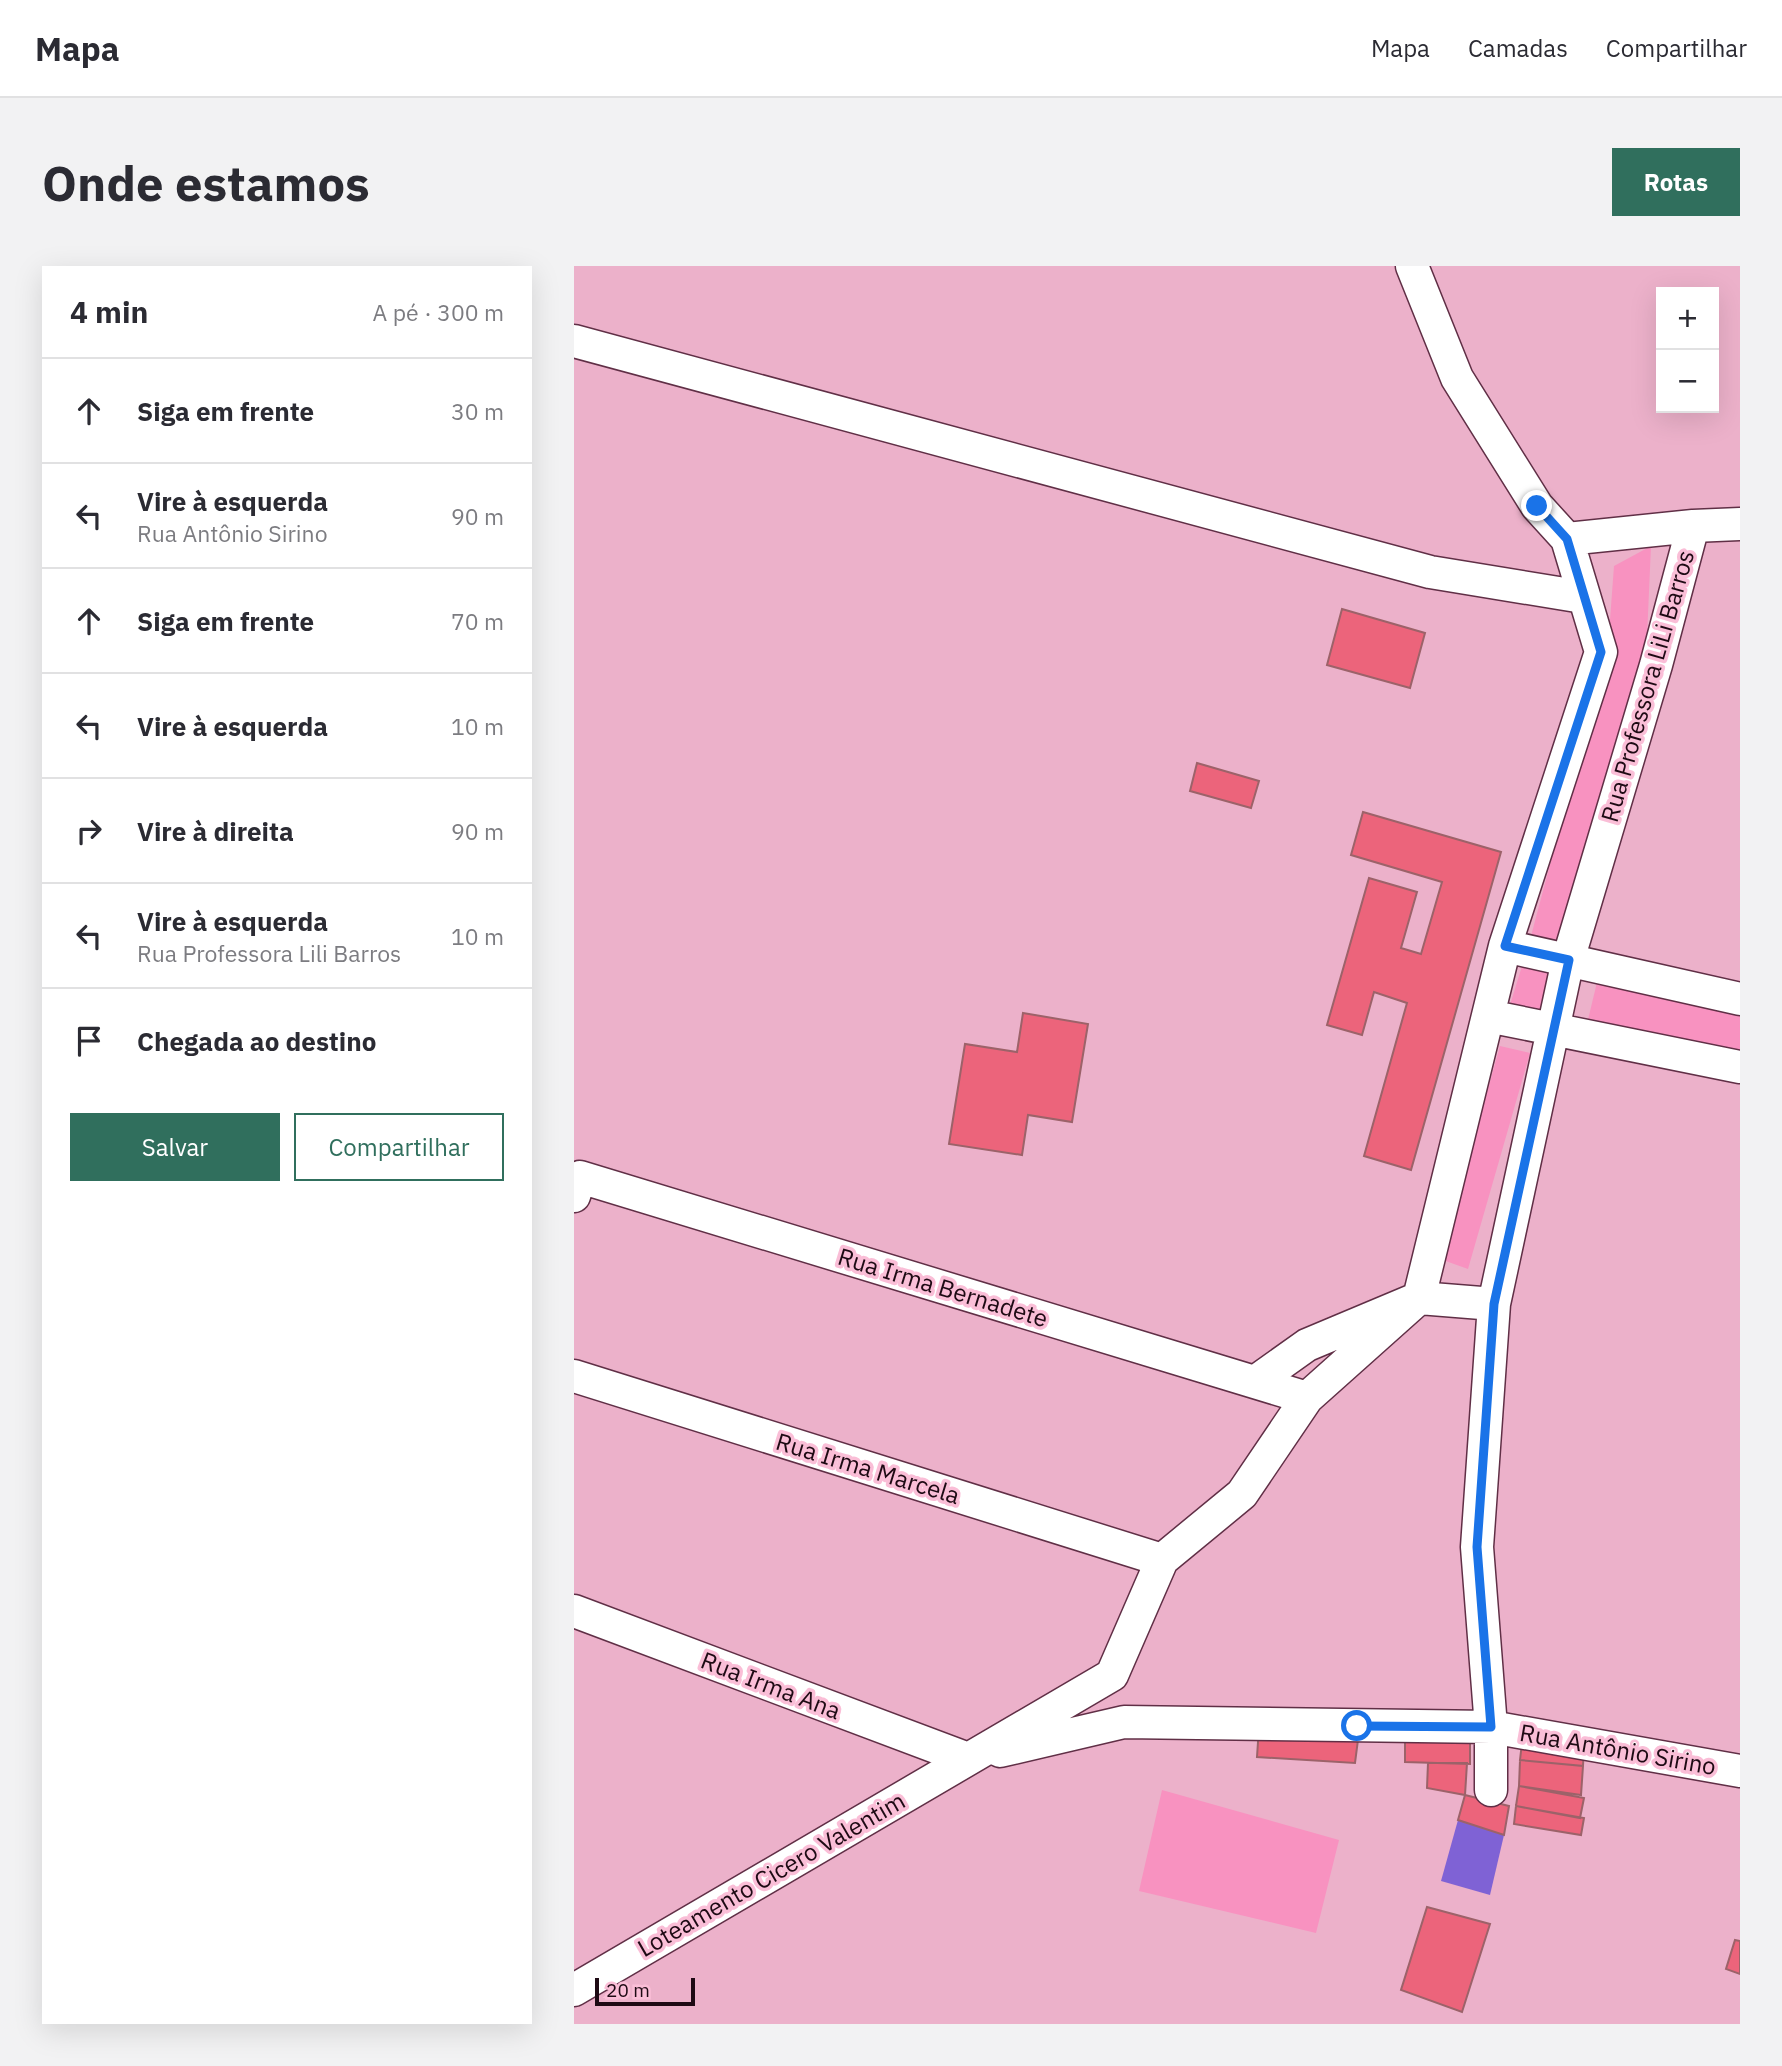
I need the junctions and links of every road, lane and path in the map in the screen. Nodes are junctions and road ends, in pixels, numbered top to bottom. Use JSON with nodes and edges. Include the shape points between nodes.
{"nodes":[{"id":1,"x":1412,"y":266,"type":"edge"},
{"id":2,"x":574,"y":341,"type":"edge"},
{"id":3,"x":1740,"y":524,"type":"edge"},
{"id":4,"x":1693,"y":526,"type":"junction"},
{"id":5,"x":1567,"y":539,"type":"junction"},
{"id":6,"x":1583,"y":597,"type":"junction"},
{"id":7,"x":1505,"y":946,"type":"junction"},
{"id":8,"x":1569,"y":960,"type":"junction"},
{"id":9,"x":1740,"y":999,"type":"edge"},
{"id":10,"x":1488,"y":1016,"type":"junction"},
{"id":11,"x":1555,"y":1030,"type":"junction"},
{"id":12,"x":1740,"y":1067,"type":"edge"},
{"id":13,"x":577,"y":1186,"type":"edge"},
{"id":14,"x":1419,"y":1298,"type":"junction"},
{"id":15,"x":1494,"y":1304,"type":"junction"},
{"id":16,"x":574,"y":1376,"type":"edge"},
{"id":17,"x":1255,"y":1382,"type":"junction"},
{"id":18,"x":1307,"y":1398,"type":"junction"},
{"id":19,"x":1161,"y":1560,"type":"junction"},
{"id":20,"x":574,"y":1611,"type":"edge"},
{"id":21,"x":1112,"y":1675,"type":"junction"},
{"id":22,"x":1124,"y":1722,"type":"junction"},
{"id":23,"x":1491,"y":1727,"type":"junction"},
{"id":24,"x":968,"y":1759,"type":"junction"},
{"id":25,"x":1740,"y":1771,"type":"edge"},
{"id":26,"x":1491,"y":1790,"type":"dead end"},
{"id":27,"x":574,"y":1990,"type":"edge"}],
"edges":[{"from":1,"to":5,"type":"street","via":[[1457,378],[1537,506]]},
{"from":2,"to":6,"type":"street","via":[[1430,572]]},
{"from":3,"to":4,"type":"street"},
{"from":4,"to":5,"type":"street","name":"Rua Professora LiLi Barros"},
{"from":4,"to":8,"type":"street","name":"Rua Professora LiLi Barros"},
{"from":5,"to":6,"type":"street"},
{"from":6,"to":7,"type":"street","via":[[1601,652]]},
{"from":7,"to":8,"type":"street"},
{"from":7,"to":10,"type":"street"},
{"from":8,"to":9,"type":"street"},
{"from":8,"to":11,"type":"street","name":"Rua Professora LiLi Barros"},
{"from":10,"to":11,"type":"street"},
{"from":10,"to":14,"type":"street"},
{"from":11,"to":12,"type":"street"},
{"from":11,"to":15,"type":"street","name":"Rua Antônio Sirino"},
{"from":13,"to":17,"type":"street","name":"Rua Irma Bernadete"},
{"from":14,"to":15,"type":"street"},
{"from":14,"to":17,"type":"street","via":[[1307,1345]]},
{"from":14,"to":18,"type":"street"},
{"from":15,"to":23,"type":"street","name":"Rua Antônio Sirino","via":[[1477,1547]]},
{"from":16,"to":19,"type":"street","name":"Rua Irma Marcela"},
{"from":17,"to":18,"type":"street","name":"Rua Irma Bernadete"},
{"from":18,"to":19,"type":"street","via":[[1242,1494]]},
{"from":19,"to":21,"type":"street"},
{"from":20,"to":24,"type":"street","name":"Rua Irma Ana"},
{"from":21,"to":22,"type":"street"},
{"from":21,"to":24,"type":"street","name":"Loteamento Cicero Valentim"},
{"from":22,"to":23,"type":"street"},
{"from":22,"to":24,"type":"street"},
{"from":23,"to":25,"type":"street","name":"Rua Antônio Sirino"},
{"from":23,"to":26,"type":"street"},
{"from":24,"to":27,"type":"street","name":"Loteamento Cicero Valentim"}]}
